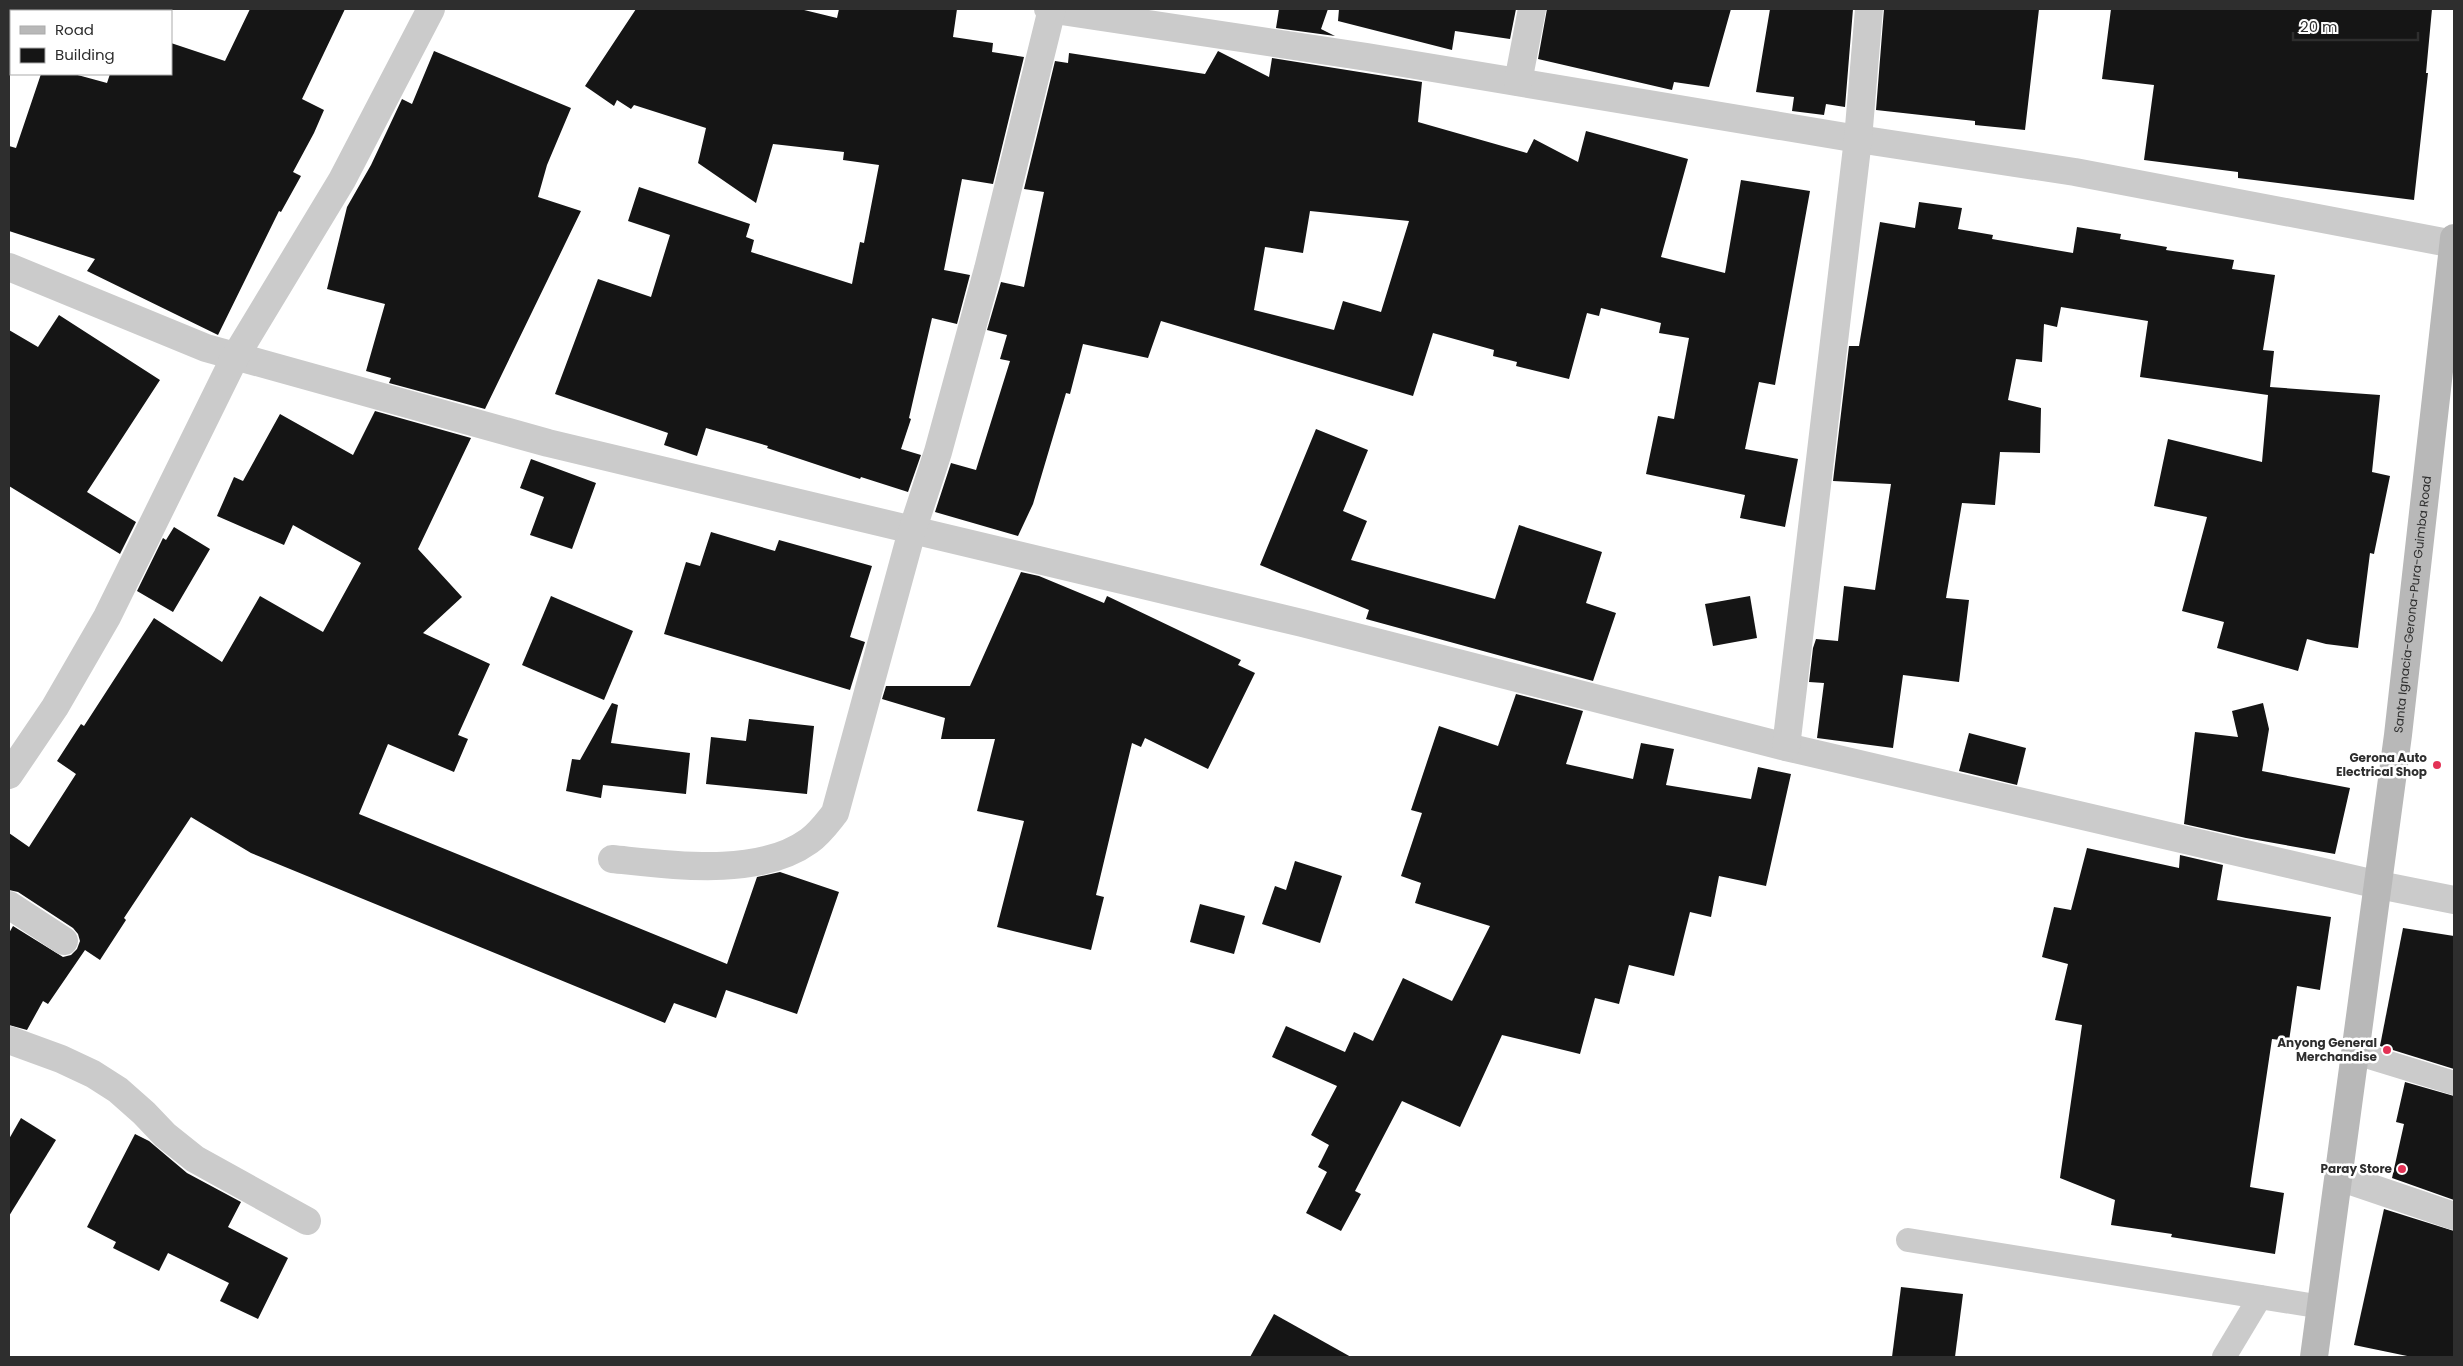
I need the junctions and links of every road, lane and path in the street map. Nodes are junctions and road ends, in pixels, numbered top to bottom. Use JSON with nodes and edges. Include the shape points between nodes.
{"nodes":[{"id":1,"x":432,"y":9,"type":"edge"},
{"id":2,"x":1051,"y":9,"type":"edge"},
{"id":3,"x":1532,"y":9,"type":"edge"},
{"id":4,"x":1869,"y":9,"type":"edge"},
{"id":5,"x":1518,"y":82,"type":"junction"},
{"id":6,"x":1858,"y":139,"type":"junction"},
{"id":7,"x":2454,"y":238,"type":"edge"},
{"id":8,"x":2454,"y":244,"type":"edge"},
{"id":9,"x":9,"y":266,"type":"edge"},
{"id":10,"x":235,"y":357,"type":"junction"},
{"id":11,"x":912,"y":531,"type":"junction"},
{"id":12,"x":1786,"y":748,"type":"junction"},
{"id":13,"x":9,"y":774,"type":"edge"},
{"id":14,"x":612,"y":859,"type":"dead end"},
{"id":15,"x":2379,"y":885,"type":"junction"},
{"id":16,"x":2454,"y":900,"type":"edge"},
{"id":17,"x":9,"y":905,"type":"edge"},
{"id":18,"x":64,"y":941,"type":"dead end"},
{"id":19,"x":9,"y":1040,"type":"edge"},
{"id":20,"x":2356,"y":1053,"type":"junction"},
{"id":21,"x":2454,"y":1083,"type":"edge"},
{"id":22,"x":2339,"y":1177,"type":"junction"},
{"id":23,"x":2454,"y":1216,"type":"edge"},
{"id":24,"x":308,"y":1221,"type":"dead end"},
{"id":25,"x":1908,"y":1240,"type":"dead end"},
{"id":26,"x":2260,"y":1297,"type":"junction"},
{"id":27,"x":2322,"y":1307,"type":"junction"},
{"id":28,"x":2224,"y":1357,"type":"edge"},
{"id":29,"x":2314,"y":1357,"type":"edge"}],
"edges":[{"from":1,"to":10,"type":"street","via":[[342,180]]},
{"from":2,"to":5,"type":"street"},
{"from":2,"to":11,"type":"street","via":[[988,269],[938,452]]},
{"from":3,"to":5,"type":"street"},
{"from":4,"to":6,"type":"street"},
{"from":5,"to":6,"type":"street"},
{"from":6,"to":8,"type":"street","via":[[2074,172]]},
{"from":6,"to":12,"type":"street"},
{"from":7,"to":8,"type":"main road","name":"Santa Ignacia-Gerona-Pura-Guimba Road"},
{"from":8,"to":15,"type":"main road","name":"Santa Ignacia-Gerona-Pura-Guimba Road"},
{"from":9,"to":10,"type":"street","via":[[159,330]]},
{"from":10,"to":11,"type":"street","via":[[548,443]]},
{"from":10,"to":13,"type":"street","via":[[124,587],[65,690]]},
{"from":11,"to":12,"type":"street","via":[[1302,622]]},
{"from":11,"to":14,"type":"street","via":[[835,813],[824,829],[788,853],[758,862],[679,865]]},
{"from":12,"to":15,"type":"street"},
{"from":15,"to":16,"type":"street"},
{"from":15,"to":20,"type":"main road","name":"Santa Ignacia-Gerona-Pura-Guimba Road"},
{"from":17,"to":18,"type":"street"},
{"from":19,"to":24,"type":"street","via":[[93,1074],[118,1090],[171,1141],[195,1159]]},
{"from":20,"to":21,"type":"lane"},
{"from":20,"to":22,"type":"main road","name":"Santa Ignacia-Gerona-Pura-Guimba Road"},
{"from":22,"to":23,"type":"street"},
{"from":22,"to":27,"type":"main road","name":"Santa Ignacia-Gerona-Pura-Guimba Road"},
{"from":25,"to":26,"type":"lane"},
{"from":26,"to":27,"type":"lane"},
{"from":26,"to":28,"type":"lane"},
{"from":27,"to":29,"type":"main road","name":"Santa Ignacia-Gerona-Pura-Guimba Road"}]}
